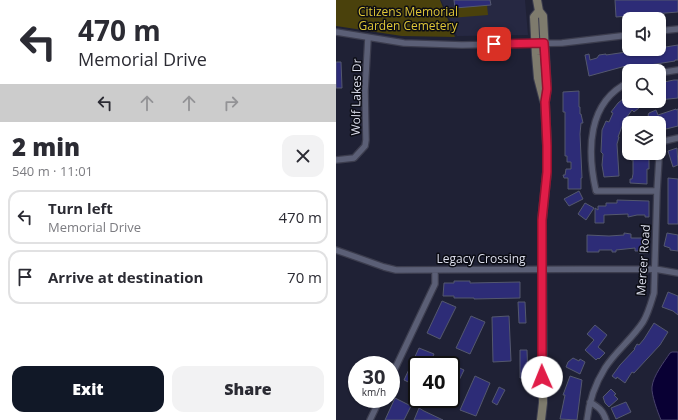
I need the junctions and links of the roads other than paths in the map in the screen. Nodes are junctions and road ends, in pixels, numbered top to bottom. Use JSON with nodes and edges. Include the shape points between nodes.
{"nodes":[{"id":1,"x":536,"y":0,"type":"edge"},
{"id":2,"x":539,"y":11,"type":"junction"},
{"id":3,"x":678,"y":28,"type":"edge"},
{"id":4,"x":666,"y":30,"type":"edge"},
{"id":5,"x":336,"y":32,"type":"edge"},
{"id":6,"x":622,"y":36,"type":"edge"},
{"id":7,"x":368,"y":38,"type":"junction"},
{"id":8,"x":535,"y":43,"type":"junction"},
{"id":9,"x":544,"y":43,"type":"junction"},
{"id":10,"x":678,"y":70,"type":"edge"},
{"id":11,"x":666,"y":72,"type":"edge"},
{"id":12,"x":622,"y":87,"type":"edge"},
{"id":13,"x":545,"y":102,"type":"junction"},
{"id":14,"x":678,"y":138,"type":"edge"},
{"id":15,"x":336,"y":160,"type":"edge"},
{"id":16,"x":657,"y":191,"type":"junction"},
{"id":17,"x":336,"y":250,"type":"edge"},
{"id":18,"x":655,"y":268,"type":"junction"},
{"id":19,"x":542,"y":269,"type":"junction"},
{"id":20,"x":435,"y":270,"type":"junction"},
{"id":21,"x":678,"y":273,"type":"edge"},
{"id":22,"x":400,"y":358,"type":"edge"},
{"id":23,"x":590,"y":402,"type":"junction"},
{"id":24,"x":376,"y":408,"type":"edge"},
{"id":25,"x":370,"y":420,"type":"edge"},
{"id":26,"x":542,"y":420,"type":"edge"},
{"id":27,"x":587,"y":420,"type":"edge"},
{"id":28,"x":606,"y":420,"type":"edge"}],
"edges":[{"from":1,"to":2,"type":"street"},
{"from":2,"to":8,"type":"street","via":[[534,17]]},
{"from":2,"to":9,"type":"street","via":[[543,16]]},
{"from":3,"to":4,"type":"street"},
{"from":5,"to":7,"type":"street"},
{"from":6,"to":9,"type":"street"},
{"from":7,"to":8,"type":"street","via":[[424,45]]},
{"from":7,"to":15,"type":"street","name":"Wolf Lakes Dr","via":[[365,146],[354,158]]},
{"from":8,"to":9,"type":"street"},
{"from":8,"to":13,"type":"street","via":[[538,78]]},
{"from":9,"to":13,"type":"street","via":[[547,89]]},
{"from":10,"to":11,"type":"street"},
{"from":12,"to":16,"type":"street","via":[[602,105],[595,119],[591,143],[592,173],[596,191]]},
{"from":13,"to":19,"type":"street","via":[[547,172],[542,220]]},
{"from":14,"to":16,"type":"street","name":"Mercer Road","via":[[660,142]]},
{"from":16,"to":18,"type":"street","name":"Mercer Road"},
{"from":17,"to":20,"type":"street","name":"Legacy Crossing","via":[[396,270]]},
{"from":18,"to":19,"type":"street","name":"Legacy Crossing"},
{"from":18,"to":21,"type":"street","name":"Legacy Crossing"},
{"from":18,"to":23,"type":"street","name":"Mercer Road","via":[[654,293],[643,322],[606,367]]},
{"from":19,"to":20,"type":"street","name":"Legacy Crossing"},
{"from":19,"to":26,"type":"street"},
{"from":20,"to":22,"type":"street","via":[[435,284]]},
{"from":23,"to":27,"type":"street","name":"Mercer Road"},
{"from":23,"to":28,"type":"street","via":[[600,408]]},
{"from":24,"to":25,"type":"street"}]}
